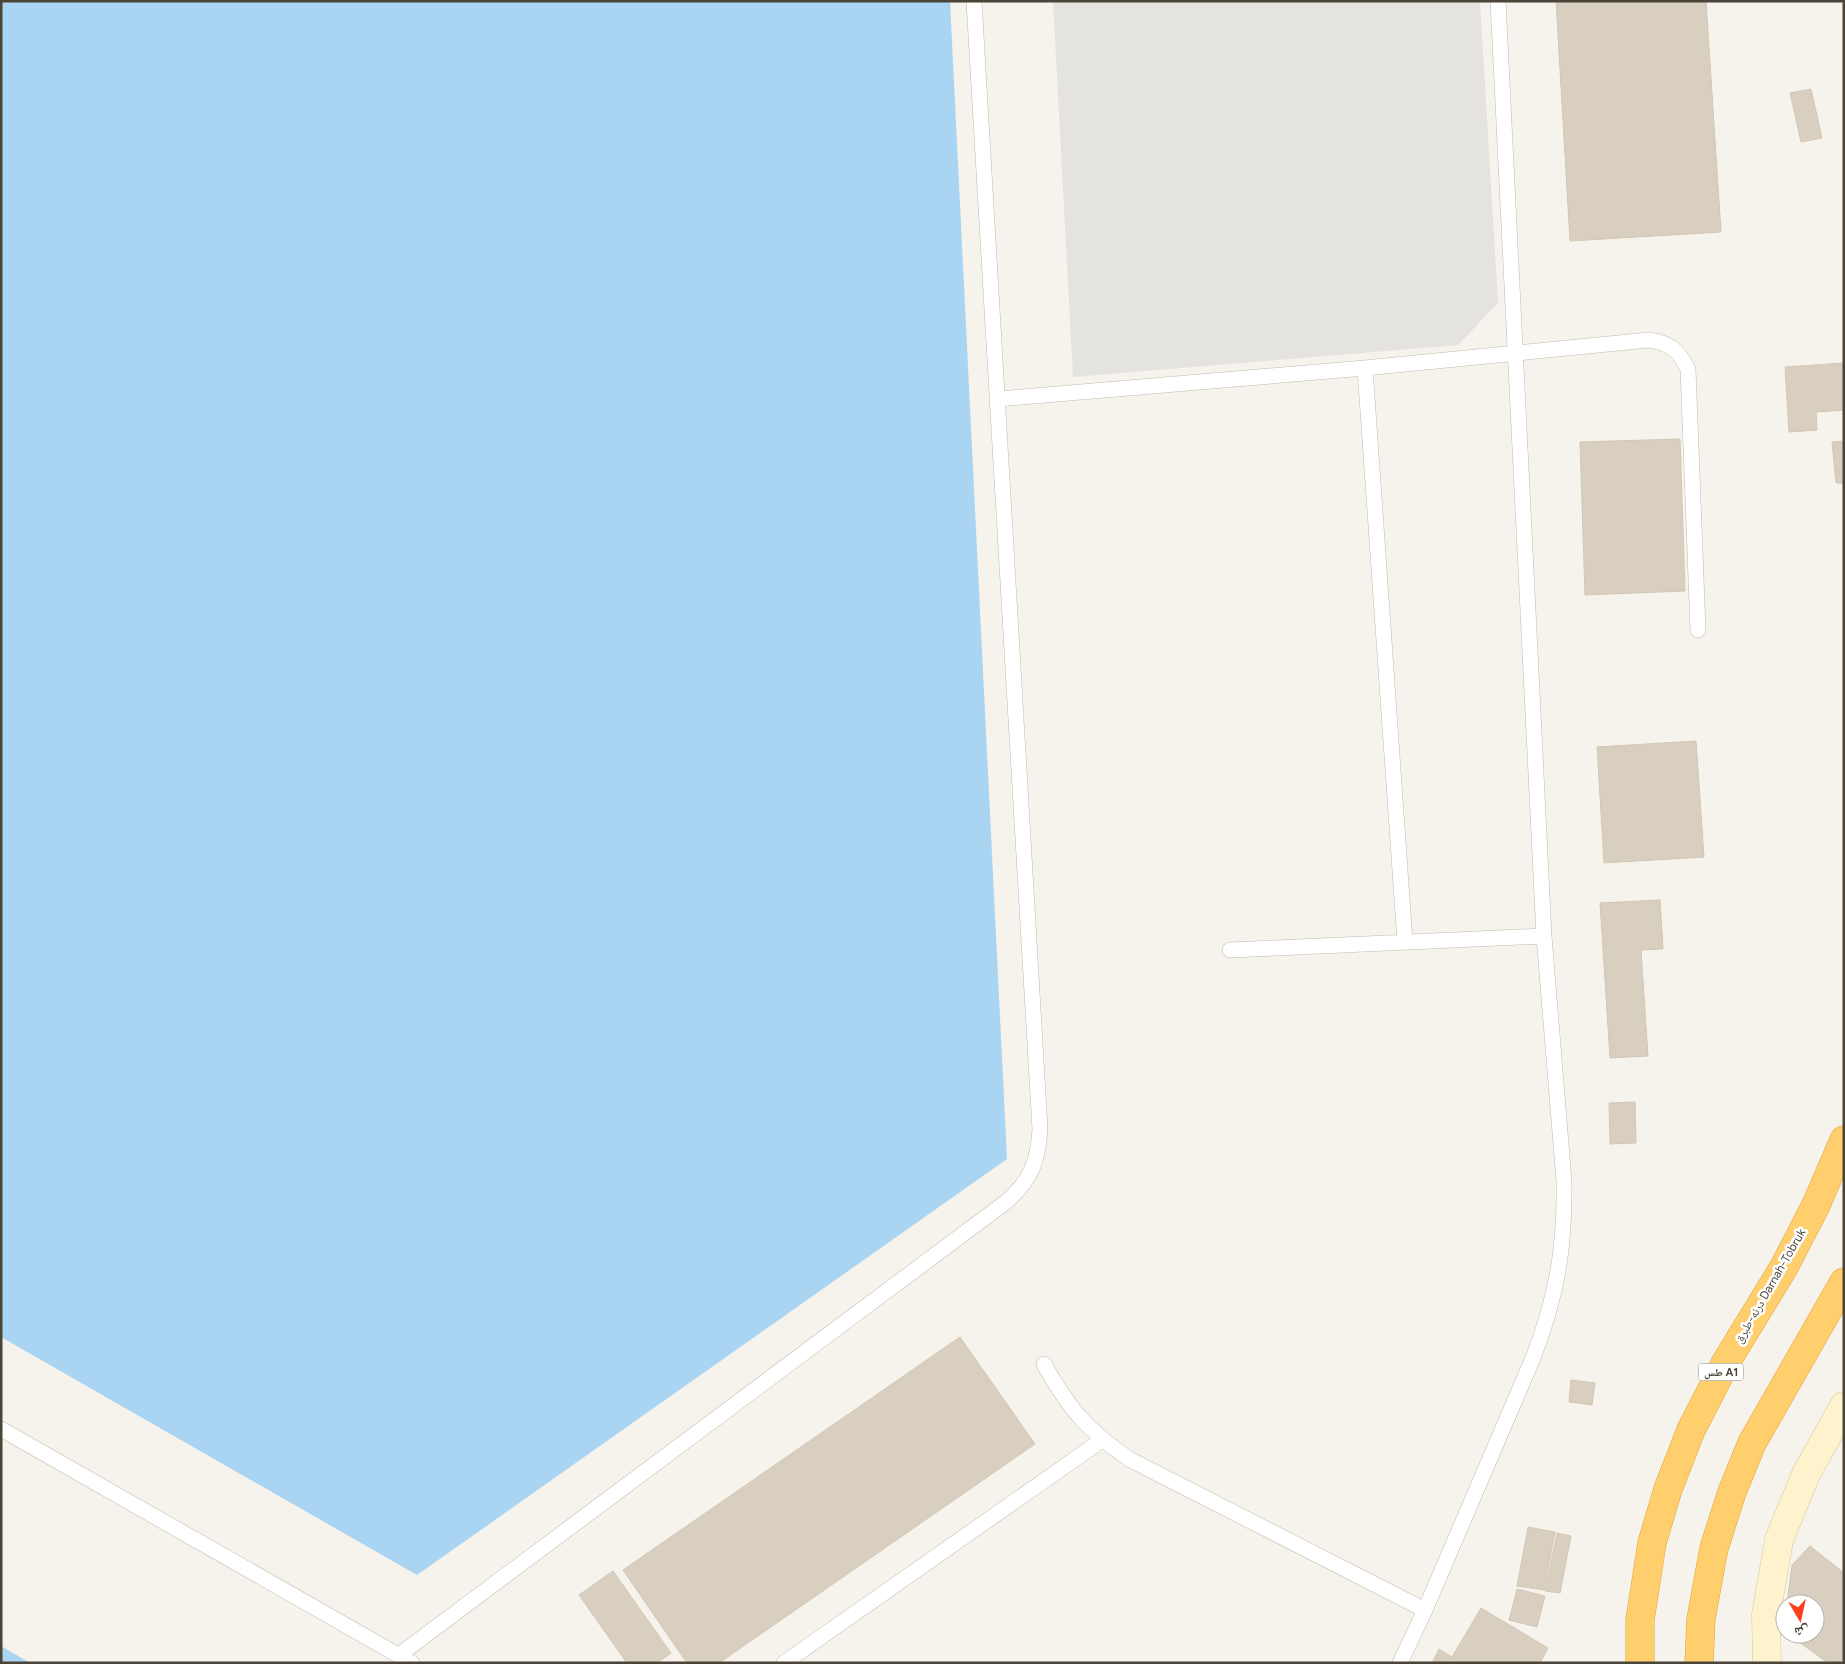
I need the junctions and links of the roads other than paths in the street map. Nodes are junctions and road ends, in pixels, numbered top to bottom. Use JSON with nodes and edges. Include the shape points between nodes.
{"nodes":[{"id":1,"x":974,"y":1,"type":"edge"},
{"id":2,"x":1498,"y":1,"type":"edge"},
{"id":3,"x":1516,"y":353,"type":"junction"},
{"id":4,"x":1365,"y":368,"type":"junction"},
{"id":5,"x":998,"y":399,"type":"junction"},
{"id":6,"x":1698,"y":630,"type":"dead end"},
{"id":7,"x":1544,"y":936,"type":"junction"},
{"id":8,"x":1405,"y":942,"type":"junction"},
{"id":9,"x":1230,"y":950,"type":"dead end"},
{"id":10,"x":1844,"y":1140,"type":"edge"},
{"id":11,"x":1844,"y":1282,"type":"edge"},
{"id":12,"x":1044,"y":1364,"type":"dead end"},
{"id":13,"x":1844,"y":1406,"type":"edge"},
{"id":14,"x":1,"y":1429,"type":"edge"},
{"id":15,"x":1102,"y":1440,"type":"junction"},
{"id":16,"x":1425,"y":1610,"type":"junction"},
{"id":17,"x":405,"y":1659,"type":"edge"},
{"id":18,"x":784,"y":1663,"type":"edge"},
{"id":19,"x":1400,"y":1663,"type":"edge"},
{"id":20,"x":1640,"y":1663,"type":"edge"},
{"id":21,"x":1699,"y":1663,"type":"edge"},
{"id":22,"x":1767,"y":1663,"type":"edge"}],
"edges":[{"from":1,"to":5,"type":"lane"},
{"from":2,"to":3,"type":"lane"},
{"from":3,"to":4,"type":"lane"},
{"from":3,"to":6,"type":"lane","via":[[1649,340],[1673,348],[1682,357],[1688,369],[1689,382]]},
{"from":3,"to":7,"type":"lane"},
{"from":4,"to":5,"type":"lane"},
{"from":4,"to":8,"type":"lane"},
{"from":5,"to":17,"type":"lane","via":[[1040,1128],[1035,1164],[1028,1179],[1006,1202]]},
{"from":7,"to":8,"type":"lane"},
{"from":7,"to":16,"type":"lane","via":[[1564,1181],[1565,1217],[1556,1290],[1533,1358]]},
{"from":8,"to":9,"type":"lane"},
{"from":10,"to":20,"type":"highway","name":"درنه-طبرق Darnah-Tobruk","number":"طس A1","via":[[1788,1259],[1726,1362],[1691,1430],[1668,1489],[1652,1544],[1640,1620]]},
{"from":11,"to":21,"type":"highway","via":[[1752,1443],[1732,1492],[1714,1548],[1701,1620]]},
{"from":12,"to":15,"type":"lane","via":[[1078,1417]]},
{"from":13,"to":22,"type":"street","via":[[1806,1474],[1778,1540],[1766,1615]]},
{"from":14,"to":17,"type":"lane"},
{"from":15,"to":16,"type":"lane","via":[[1129,1460]]},
{"from":15,"to":18,"type":"lane"},
{"from":16,"to":19,"type":"lane"}]}
